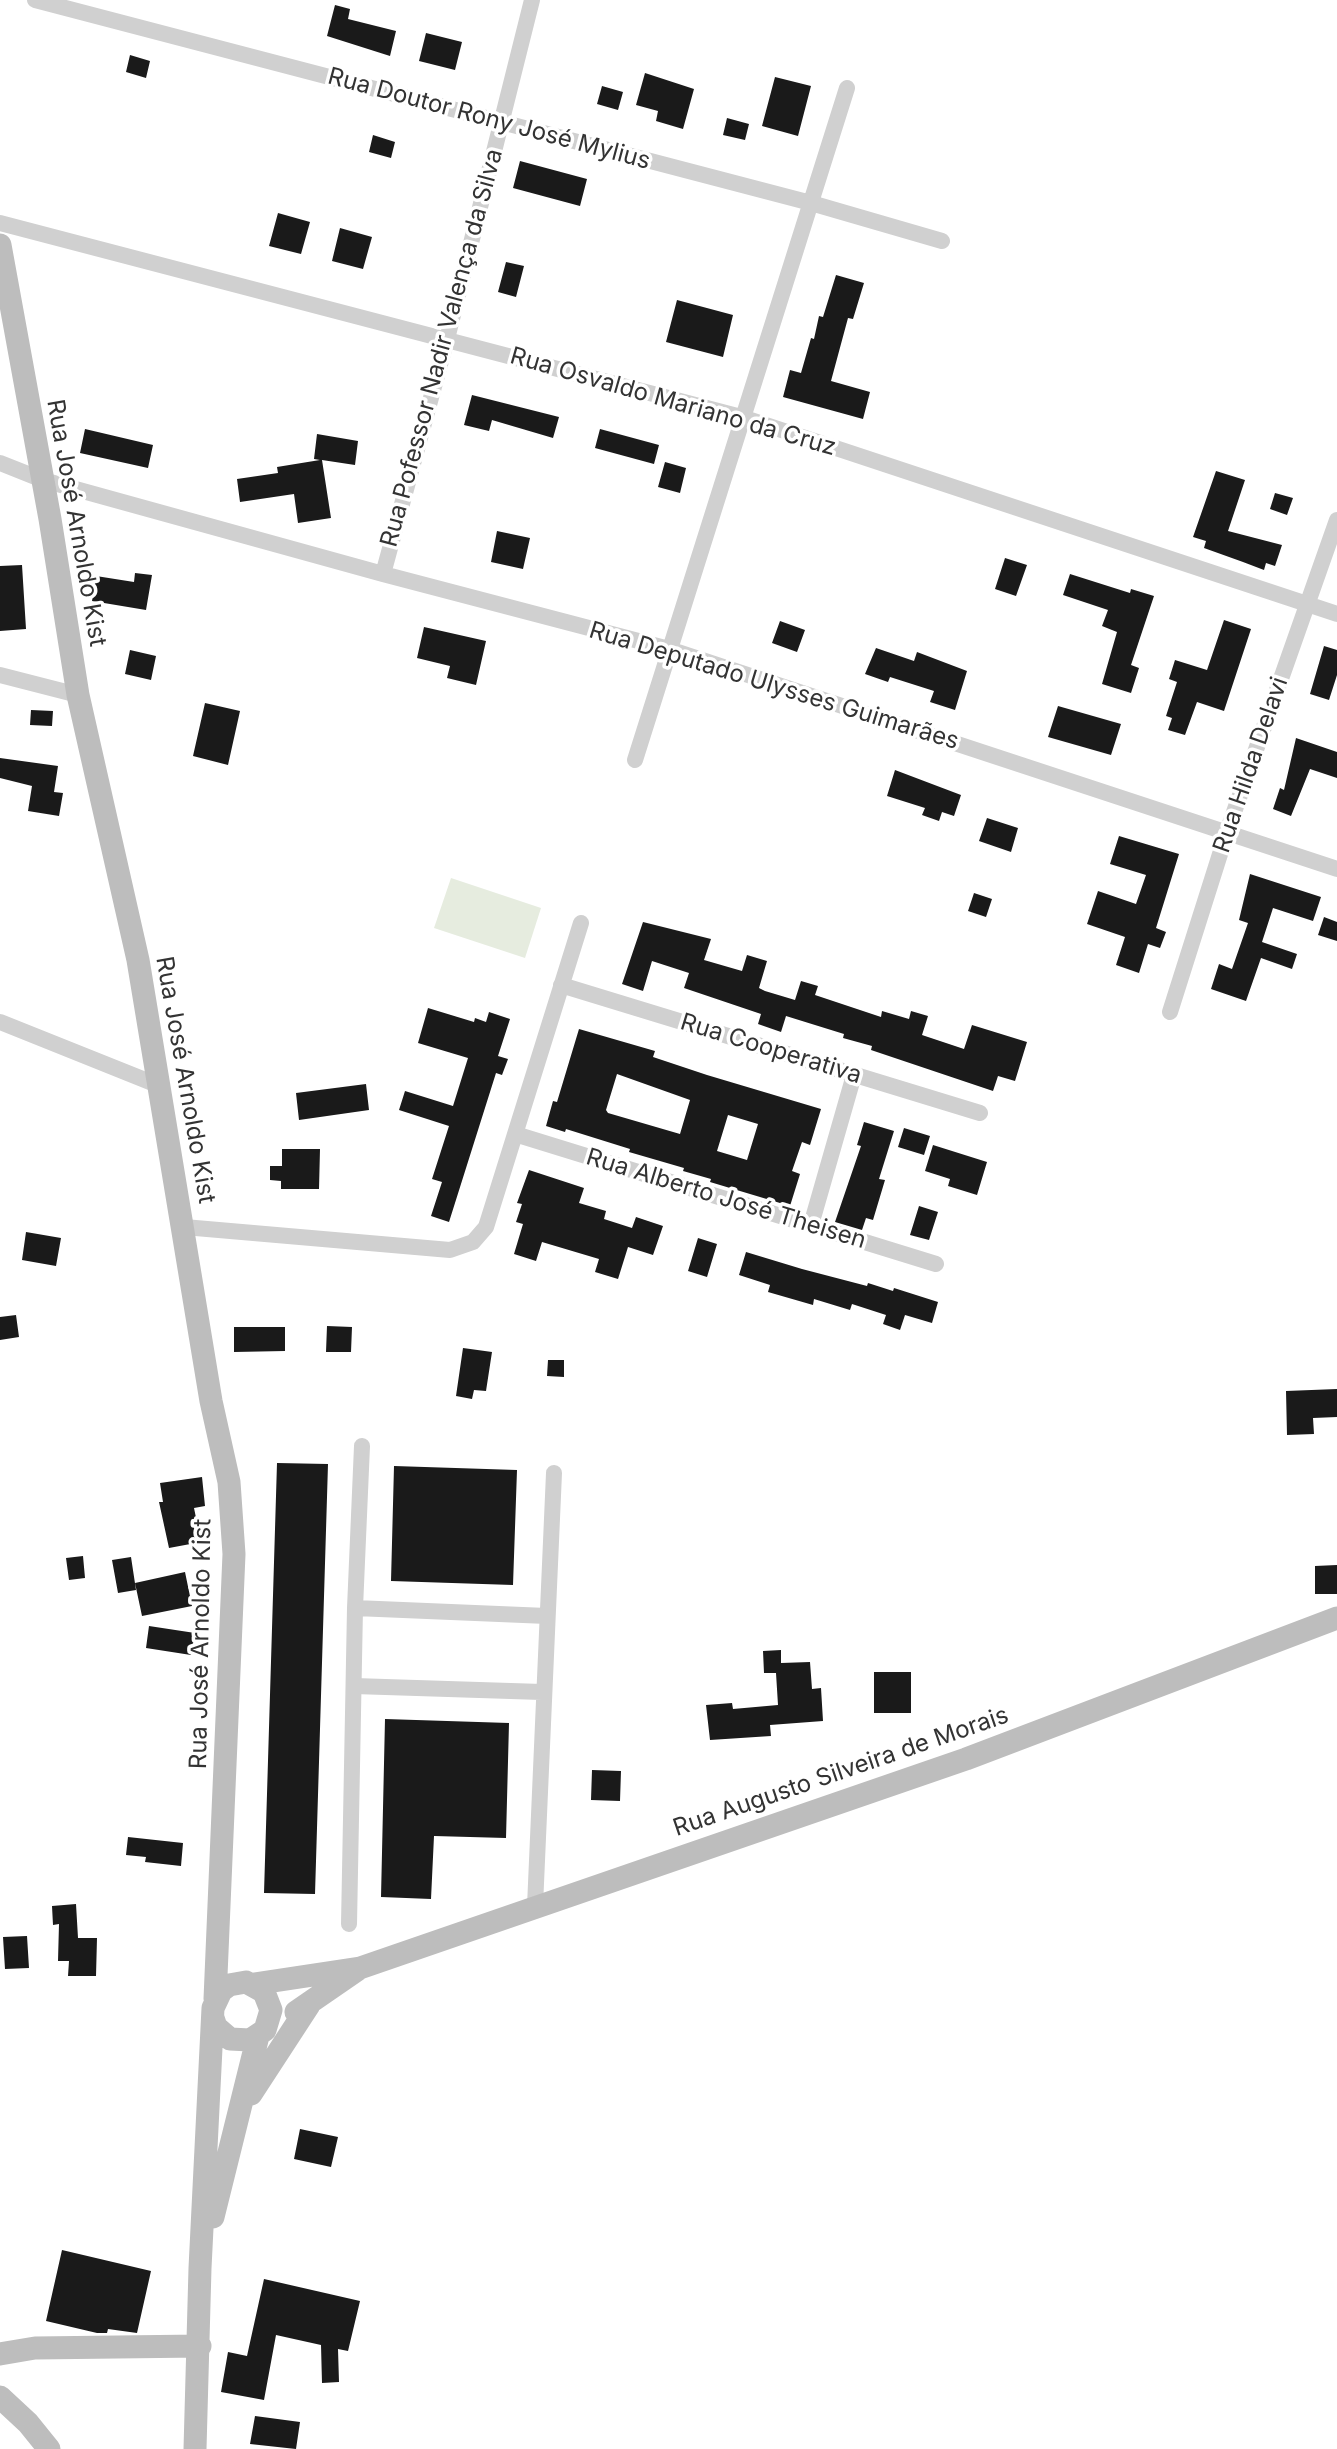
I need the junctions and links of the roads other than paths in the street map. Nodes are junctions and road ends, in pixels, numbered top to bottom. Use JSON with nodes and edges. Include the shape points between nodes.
{"nodes":[{"id":1,"x":35,"y":0,"type":"edge"},
{"id":2,"x":532,"y":0,"type":"edge"},
{"id":3,"x":847,"y":88,"type":"dead end"},
{"id":4,"x":501,"y":123,"type":"junction"},
{"id":5,"x":811,"y":203,"type":"junction"},
{"id":6,"x":0,"y":223,"type":"edge"},
{"id":7,"x":942,"y":241,"type":"dead end"},
{"id":8,"x":0,"y":244,"type":"edge"},
{"id":9,"x":447,"y":339,"type":"junction"},
{"id":10,"x":745,"y":418,"type":"junction"},
{"id":11,"x":0,"y":463,"type":"edge"},
{"id":12,"x":43,"y":480,"type":"junction"},
{"id":13,"x":1337,"y":520,"type":"edge"},
{"id":14,"x":383,"y":574,"type":"junction"},
{"id":15,"x":1306,"y":604,"type":"junction"},
{"id":16,"x":1337,"y":614,"type":"edge"},
{"id":17,"x":669,"y":649,"type":"junction"},
{"id":18,"x":0,"y":675,"type":"edge"},
{"id":19,"x":78,"y":695,"type":"junction"},
{"id":20,"x":635,"y":760,"type":"dead end"},
{"id":21,"x":1227,"y":832,"type":"junction"},
{"id":22,"x":1337,"y":869,"type":"edge"},
{"id":23,"x":581,"y":923,"type":"dead end"},
{"id":24,"x":561,"y":985,"type":"junction"},
{"id":25,"x":1170,"y":1012,"type":"dead end"},
{"id":26,"x":0,"y":1022,"type":"edge"},
{"id":27,"x":854,"y":1075,"type":"junction"},
{"id":28,"x":160,"y":1086,"type":"junction"},
{"id":29,"x":980,"y":1114,"type":"dead end"},
{"id":30,"x":515,"y":1134,"type":"junction"},
{"id":31,"x":811,"y":1225,"type":"junction"},
{"id":32,"x":184,"y":1227,"type":"junction"},
{"id":33,"x":936,"y":1264,"type":"dead end"},
{"id":34,"x":362,"y":1446,"type":"dead end"},
{"id":35,"x":554,"y":1473,"type":"dead end"},
{"id":36,"x":355,"y":1608,"type":"junction"},
{"id":37,"x":547,"y":1616,"type":"junction"},
{"id":38,"x":1337,"y":1618,"type":"edge"},
{"id":39,"x":354,"y":1686,"type":"junction"},
{"id":40,"x":542,"y":1692,"type":"junction"},
{"id":41,"x":534,"y":1906,"type":"junction"},
{"id":42,"x":349,"y":1924,"type":"dead end"},
{"id":43,"x":217,"y":1932,"type":"junction"},
{"id":44,"x":359,"y":1968,"type":"junction"},
{"id":45,"x":250,"y":1983,"type":"junction"},
{"id":46,"x":309,"y":2005,"type":"junction"},
{"id":47,"x":214,"y":2008,"type":"junction"},
{"id":48,"x":262,"y":2033,"type":"junction"},
{"id":49,"x":238,"y":2118,"type":"junction"},
{"id":50,"x":200,"y":2267,"type":"junction"},
{"id":51,"x":200,"y":2346,"type":"junction"},
{"id":52,"x":0,"y":2354,"type":"edge"},
{"id":53,"x":0,"y":2397,"type":"edge"},
{"id":54,"x":49,"y":2449,"type":"edge"},
{"id":55,"x":195,"y":2449,"type":"edge"}],
"edges":[{"from":1,"to":4,"type":"street","name":"Rua Doutor Rony José Mylius"},
{"from":2,"to":4,"type":"street","name":"Rua Pofessor Nadir Valença da Silva"},
{"from":3,"to":5,"type":"street"},
{"from":4,"to":5,"type":"street","name":"Rua Doutor Rony José Mylius"},
{"from":4,"to":9,"type":"street","name":"Rua Pofessor Nadir Valença da Silva"},
{"from":5,"to":7,"type":"street","name":"Rua Doutor Rony José Mylius"},
{"from":5,"to":10,"type":"street"},
{"from":6,"to":9,"type":"street","name":"Rua Osvaldo Mariano da Cruz"},
{"from":8,"to":12,"type":"main road","name":"Rua José Arnoldo Kist"},
{"from":9,"to":10,"type":"street","name":"Rua Osvaldo Mariano da Cruz"},
{"from":9,"to":14,"type":"street","name":"Rua Pofessor Nadir Valença da Silva"},
{"from":10,"to":15,"type":"street","name":"Rua Osvaldo Mariano da Cruz"},
{"from":10,"to":17,"type":"street"},
{"from":11,"to":12,"type":"street","name":"Rua Deputado Ulysses Guimarães"},
{"from":12,"to":14,"type":"street","name":"Rua Deputado Ulysses Guimarães"},
{"from":12,"to":19,"type":"main road","name":"Rua José Arnoldo Kist"},
{"from":13,"to":15,"type":"street","name":"Rua Hilda Delavi"},
{"from":14,"to":17,"type":"street","name":"Rua Deputado Ulysses Guimarães"},
{"from":15,"to":16,"type":"street","name":"Rua Osvaldo Mariano da Cruz"},
{"from":15,"to":21,"type":"street","name":"Rua Hilda Delavi"},
{"from":17,"to":20,"type":"street"},
{"from":17,"to":21,"type":"street","name":"Rua Deputado Ulysses Guimarães"},
{"from":18,"to":19,"type":"street"},
{"from":19,"to":28,"type":"main road","name":"Rua José Arnoldo Kist","via":[[138,960]]},
{"from":21,"to":22,"type":"street","name":"Rua Deputado Ulysses Guimarães"},
{"from":21,"to":25,"type":"street","name":"Rua Hilda Delavi"},
{"from":23,"to":24,"type":"street"},
{"from":24,"to":27,"type":"street","name":"Rua Cooperativa"},
{"from":24,"to":30,"type":"street"},
{"from":26,"to":28,"type":"street"},
{"from":27,"to":29,"type":"street","name":"Rua Cooperativa"},
{"from":27,"to":31,"type":"street"},
{"from":28,"to":32,"type":"main road","name":"Rua José Arnoldo Kist"},
{"from":30,"to":31,"type":"street","name":"Rua Alberto José Theisen"},
{"from":30,"to":32,"type":"street","via":[[486,1227],[472,1242],[450,1250]]},
{"from":31,"to":33,"type":"street","name":"Rua Alberto José Theisen"},
{"from":32,"to":43,"type":"main road","name":"Rua José Arnoldo Kist","via":[[211,1401],[229,1482],[234,1554]]},
{"from":34,"to":36,"type":"street"},
{"from":35,"to":37,"type":"street"},
{"from":36,"to":37,"type":"street"},
{"from":36,"to":39,"type":"street"},
{"from":37,"to":40,"type":"street"},
{"from":38,"to":41,"type":"main road","name":"Rua Augusto Silveira de Morais","via":[[966,1759]]},
{"from":39,"to":40,"type":"street"},
{"from":39,"to":42,"type":"street"},
{"from":40,"to":41,"type":"street"},
{"from":41,"to":44,"type":"main road","name":"Rua Augusto Silveira de Morais"},
{"from":43,"to":45,"type":"main road","name":"Rua José Arnoldo Kist"},
{"from":43,"to":47,"type":"main road","name":"Rua José Arnoldo Kist"},
{"from":44,"to":45,"type":"main road","name":"Rua Augusto Silveira de Morais"},
{"from":44,"to":46,"type":"main road","name":"Rua Augusto Silveira de Morais"},
{"from":45,"to":47,"type":"main road","via":[[229,1985]]},
{"from":45,"to":48,"type":"main road","name":"Rua José Arnoldo Kist","via":[[269,2000],[271,2010]]},
{"from":46,"to":48,"type":"main road","name":"Rua Augusto Silveira de Morais"},
{"from":46,"to":49,"type":"main road","name":"Rua Augusto Silveira de Morais"},
{"from":47,"to":48,"type":"main road","via":[[216,2026],[230,2039],[250,2040]]},
{"from":47,"to":50,"type":"main road","name":"Rua José Arnoldo Kist"},
{"from":48,"to":49,"type":"main road","name":"Rua José Arnoldo Kist"},
{"from":49,"to":50,"type":"main road","name":"Rua José Arnoldo Kist"},
{"from":50,"to":51,"type":"main road","name":"Rua José Arnoldo Kist"},
{"from":51,"to":52,"type":"main road","via":[[35,2348]]},
{"from":51,"to":55,"type":"main road","name":"Rua José Arnoldo Kist"},
{"from":53,"to":54,"type":"main road"}]}
